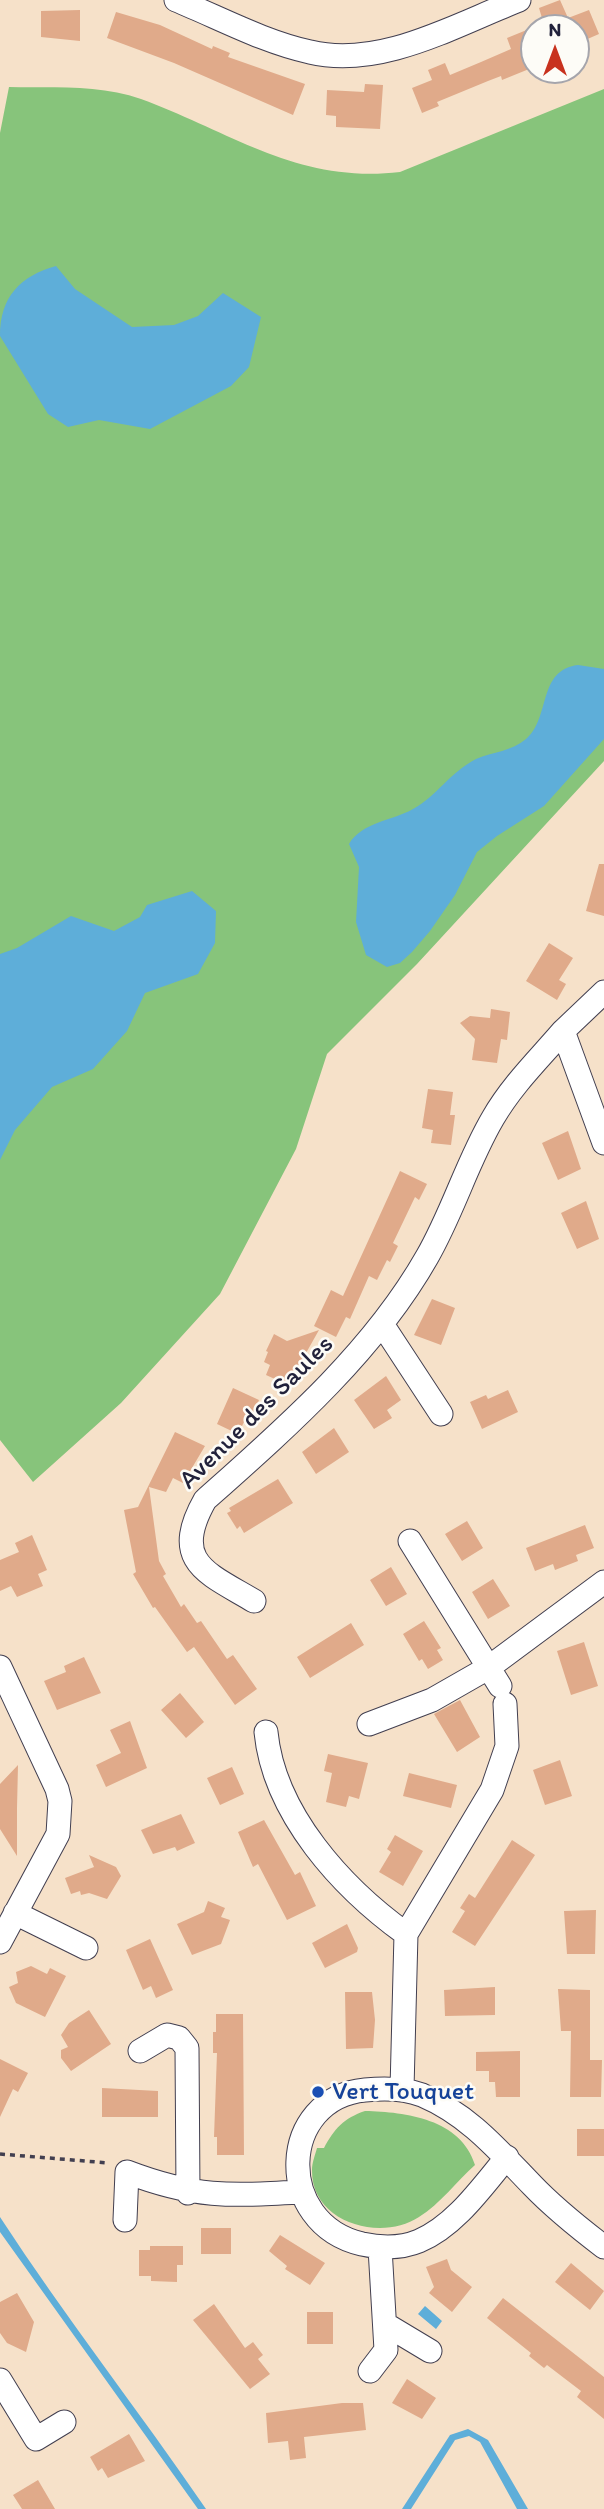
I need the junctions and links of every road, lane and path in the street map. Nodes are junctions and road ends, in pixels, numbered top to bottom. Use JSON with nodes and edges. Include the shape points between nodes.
{"nodes":[{"id":1,"x":176,"y":0,"type":"edge"},
{"id":2,"x":519,"y":0,"type":"edge"},
{"id":3,"x":604,"y":992,"type":"edge"},
{"id":4,"x":564,"y":1031,"type":"junction"},
{"id":5,"x":604,"y":1143,"type":"edge"},
{"id":6,"x":382,"y":1324,"type":"junction"},
{"id":7,"x":441,"y":1413,"type":"dead end"},
{"id":8,"x":410,"y":1541,"type":"dead end"},
{"id":9,"x":604,"y":1582,"type":"edge"},
{"id":10,"x":254,"y":1601,"type":"dead end"},
{"id":11,"x":0,"y":1667,"type":"edge"},
{"id":12,"x":498,"y":1686,"type":"junction"},
{"id":13,"x":369,"y":1724,"type":"dead end"},
{"id":14,"x":266,"y":1732,"type":"dead end"},
{"id":15,"x":15,"y":1913,"type":"junction"},
{"id":16,"x":406,"y":1934,"type":"junction"},
{"id":17,"x":0,"y":1942,"type":"edge"},
{"id":18,"x":86,"y":1948,"type":"dead end"},
{"id":19,"x":140,"y":2051,"type":"dead end"},
{"id":20,"x":402,"y":2089,"type":"junction"},
{"id":21,"x":0,"y":2154,"type":"edge"},
{"id":22,"x":506,"y":2157,"type":"junction"},
{"id":23,"x":127,"y":2172,"type":"junction"},
{"id":24,"x":300,"y":2192,"type":"junction"},
{"id":25,"x":188,"y":2193,"type":"junction"},
{"id":26,"x":125,"y":2220,"type":"dead end"},
{"id":27,"x":604,"y":2247,"type":"edge"},
{"id":28,"x":380,"y":2248,"type":"junction"},
{"id":29,"x":385,"y":2324,"type":"junction"},
{"id":30,"x":430,"y":2351,"type":"dead end"},
{"id":31,"x":370,"y":2371,"type":"dead end"},
{"id":32,"x":0,"y":2380,"type":"edge"},
{"id":33,"x":64,"y":2422,"type":"dead end"}],
"edges":[{"from":1,"to":2,"type":"street","via":[[290,47],[332,56],[411,43]]},
{"from":3,"to":4,"type":"street","name":"Avenue des Saules"},
{"from":4,"to":5,"type":"street"},
{"from":4,"to":6,"type":"street","name":"Avenue des Saules","via":[[513,1087],[427,1257]]},
{"from":6,"to":7,"type":"street"},
{"from":6,"to":10,"type":"street","name":"Avenue des Saules","via":[[297,1416],[205,1500],[196,1516],[192,1532],[196,1562],[202,1571]]},
{"from":8,"to":12,"type":"street"},
{"from":9,"to":12,"type":"street"},
{"from":11,"to":15,"type":"street","via":[[60,1801],[58,1834]]},
{"from":12,"to":13,"type":"street","via":[[432,1700]]},
{"from":12,"to":16,"type":"street","via":[[506,1746],[492,1790]]},
{"from":14,"to":16,"type":"street","via":[[275,1776],[306,1832],[353,1892]]},
{"from":15,"to":17,"type":"street"},
{"from":15,"to":18,"type":"street"},
{"from":16,"to":20,"type":"street"},
{"from":19,"to":25,"type":"street","via":[[167,2035],[179,2038],[187,2048]]},
{"from":20,"to":22,"type":"street","via":[[446,2106]]},
{"from":20,"to":24,"type":"street","via":[[353,2091],[320,2109],[303,2138]]},
{"from":21,"to":23,"type":"path","via":[[111,2163]]},
{"from":22,"to":27,"type":"street","via":[[556,2208]]},
{"from":22,"to":28,"type":"street","via":[[440,2228],[418,2241]]},
{"from":23,"to":25,"type":"street"},
{"from":23,"to":26,"type":"street"},
{"from":24,"to":25,"type":"street"},
{"from":24,"to":28,"type":"street","via":[[308,2210],[335,2234]]},
{"from":28,"to":29,"type":"street"},
{"from":29,"to":30,"type":"street"},
{"from":29,"to":31,"type":"street","via":[[386,2350]]},
{"from":32,"to":33,"type":"street","via":[[36,2439]]}]}
